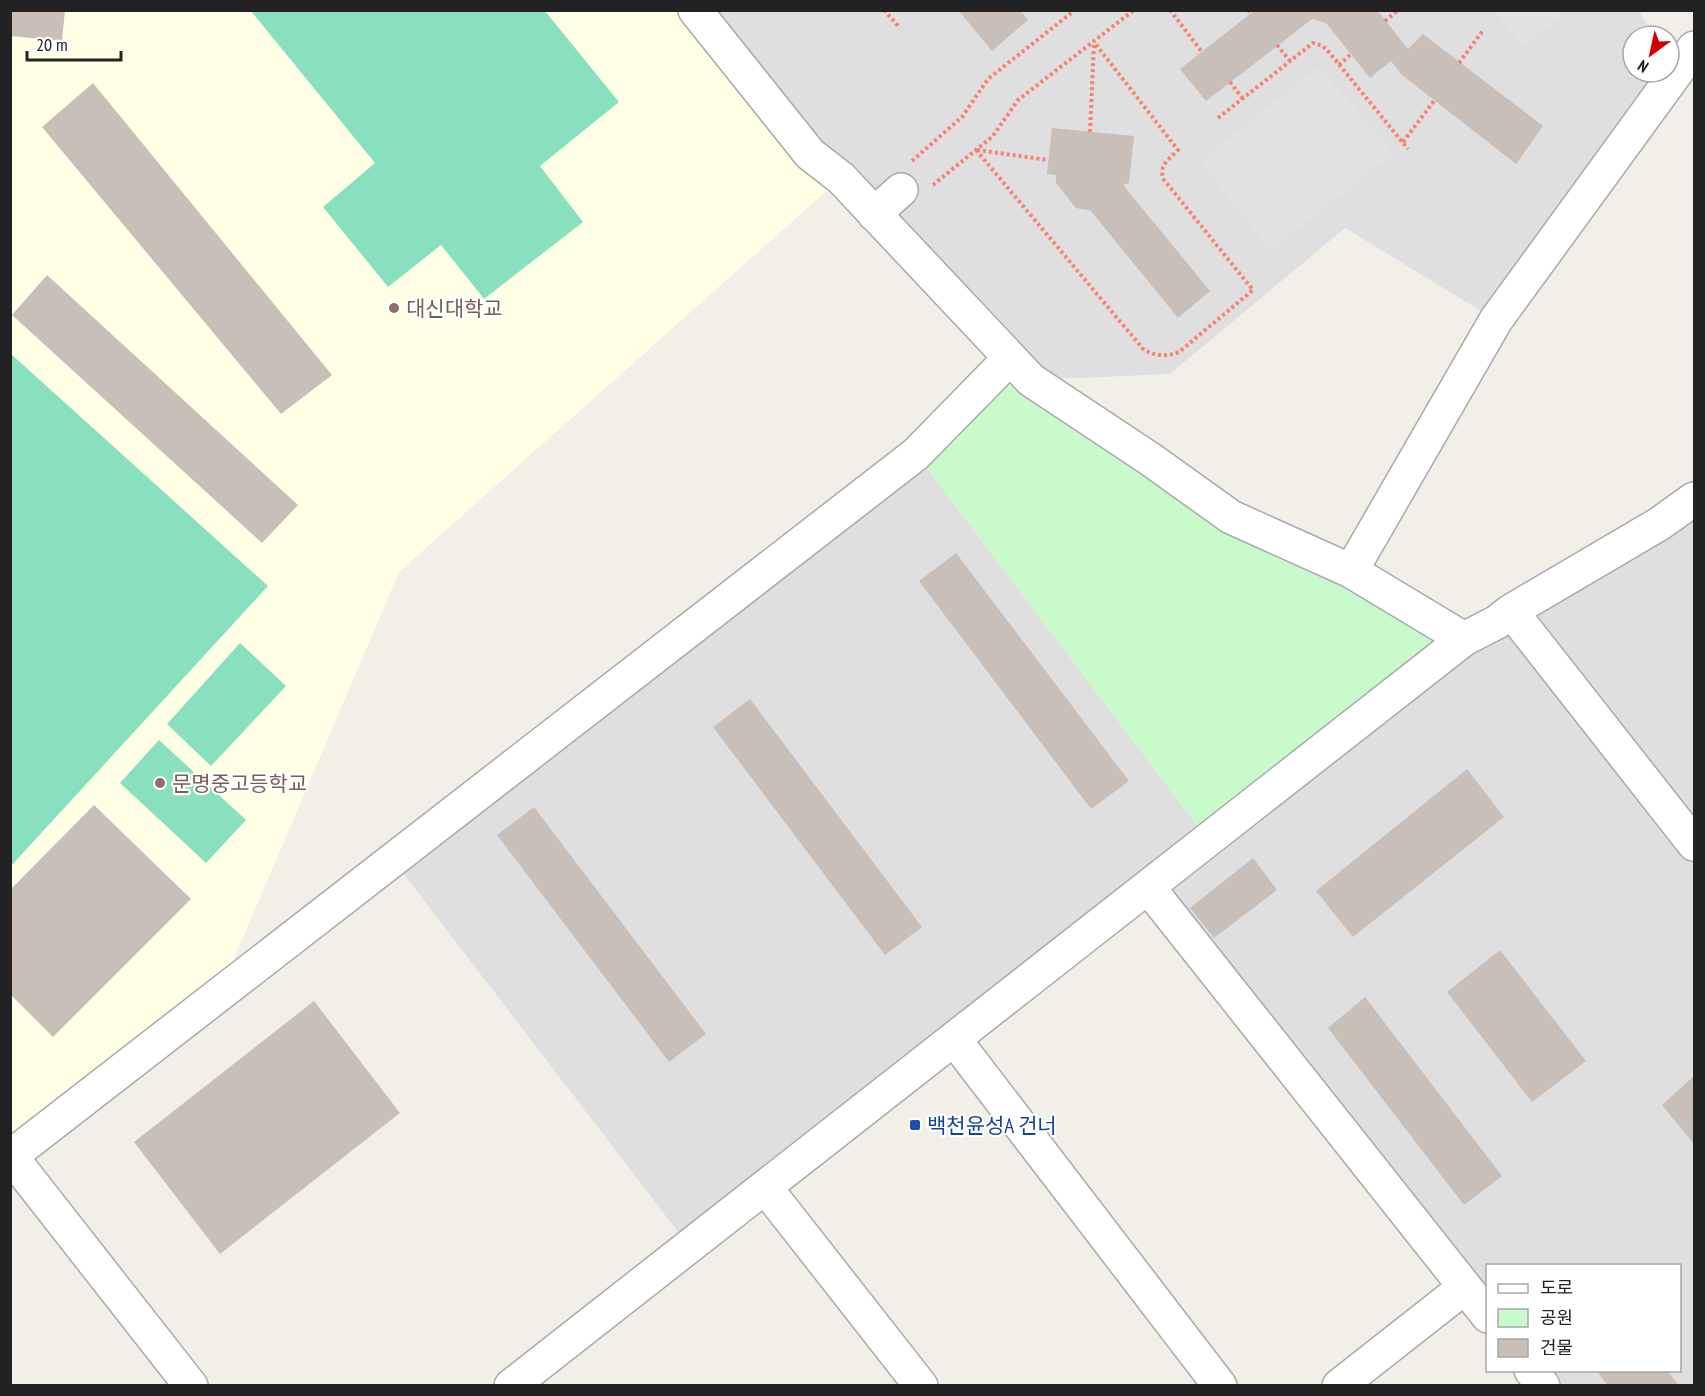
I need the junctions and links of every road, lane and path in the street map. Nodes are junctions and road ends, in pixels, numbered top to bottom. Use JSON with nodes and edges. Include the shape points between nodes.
{"nodes":[{"id":1,"x":695,"y":10,"type":"edge"},
{"id":2,"x":884,"y":10,"type":"edge"},
{"id":3,"x":1076,"y":10,"type":"edge"},
{"id":4,"x":1134,"y":10,"type":"edge"},
{"id":5,"x":1170,"y":10,"type":"edge"},
{"id":6,"x":1398,"y":10,"type":"edge"},
{"id":7,"x":1385,"y":21,"type":"dead end"},
{"id":8,"x":900,"y":28,"type":"dead end"},
{"id":9,"x":1484,"y":29,"type":"dead end"},
{"id":10,"x":1094,"y":42,"type":"junction"},
{"id":11,"x":1277,"y":45,"type":"dead end"},
{"id":12,"x":1695,"y":48,"type":"edge"},
{"id":13,"x":1202,"y":52,"type":"dead end"},
{"id":14,"x":1351,"y":54,"type":"dead end"},
{"id":15,"x":1290,"y":62,"type":"junction"},
{"id":16,"x":1460,"y":63,"type":"dead end"},
{"id":17,"x":1340,"y":65,"type":"junction"},
{"id":18,"x":1230,"y":82,"type":"dead end"},
{"id":19,"x":1243,"y":99,"type":"junction"},
{"id":20,"x":1434,"y":101,"type":"dead end"},
{"id":21,"x":1218,"y":118,"type":"dead end"},
{"id":22,"x":1090,"y":132,"type":"dead end"},
{"id":23,"x":1403,"y":142,"type":"junction"},
{"id":24,"x":1408,"y":149,"type":"dead end"},
{"id":25,"x":976,"y":150,"type":"junction"},
{"id":26,"x":1048,"y":160,"type":"dead end"},
{"id":27,"x":914,"y":180,"type":"junction"},
{"id":28,"x":873,"y":214,"type":"junction"},
{"id":29,"x":1010,"y":358,"type":"junction"},
{"id":30,"x":1695,"y":499,"type":"edge"},
{"id":31,"x":1351,"y":571,"type":"junction"},
{"id":32,"x":1511,"y":611,"type":"junction"},
{"id":33,"x":1464,"y":639,"type":"junction"},
{"id":34,"x":1695,"y":844,"type":"edge"},
{"id":35,"x":1148,"y":887,"type":"junction"},
{"id":36,"x":954,"y":1039,"type":"junction"},
{"id":37,"x":11,"y":1156,"type":"edge"},
{"id":38,"x":765,"y":1187,"type":"junction"},
{"id":39,"x":1465,"y":1287,"type":"junction"},
{"id":40,"x":1486,"y":1313,"type":"edge"},
{"id":41,"x":1532,"y":1372,"type":"edge"},
{"id":42,"x":191,"y":1386,"type":"edge"},
{"id":43,"x":511,"y":1386,"type":"edge"},
{"id":44,"x":921,"y":1386,"type":"edge"},
{"id":45,"x":1220,"y":1386,"type":"edge"},
{"id":46,"x":1339,"y":1386,"type":"edge"},
{"id":47,"x":1543,"y":1386,"type":"edge"}],
"edges":[{"from":1,"to":28,"type":"street","via":[[810,154],[841,178]]},
{"from":2,"to":8,"type":"path"},
{"from":3,"to":27,"type":"path","via":[[988,79]]},
{"from":4,"to":10,"type":"path"},
{"from":5,"to":13,"type":"path"},
{"from":6,"to":7,"type":"path"},
{"from":9,"to":16,"type":"path"},
{"from":10,"to":22,"type":"path"},
{"from":10,"to":25,"type":"path","via":[[1018,100],[993,136]]},
{"from":10,"to":25,"type":"path","via":[[1178,150],[1164,163],[1164,180],[1253,290],[1179,352],[1165,356],[1144,350]]},
{"from":11,"to":15,"type":"path"},
{"from":12,"to":31,"type":"street","via":[[1496,320]]},
{"from":14,"to":17,"type":"path"},
{"from":15,"to":17,"type":"path","via":[[1313,43],[1323,46]]},
{"from":15,"to":19,"type":"path"},
{"from":17,"to":23,"type":"path"},
{"from":18,"to":19,"type":"path"},
{"from":19,"to":21,"type":"path"},
{"from":20,"to":23,"type":"path"},
{"from":23,"to":24,"type":"path"},
{"from":25,"to":26,"type":"path"},
{"from":25,"to":27,"type":"path"},
{"from":27,"to":28,"type":"street"},
{"from":28,"to":29,"type":"street"},
{"from":29,"to":31,"type":"street","via":[[1031,380],[1231,517]]},
{"from":29,"to":37,"type":"street","via":[[916,454]]},
{"from":30,"to":32,"type":"street"},
{"from":31,"to":33,"type":"street"},
{"from":32,"to":33,"type":"street"},
{"from":32,"to":34,"type":"street"},
{"from":33,"to":35,"type":"street"},
{"from":35,"to":36,"type":"street"},
{"from":35,"to":39,"type":"street"},
{"from":36,"to":38,"type":"street"},
{"from":36,"to":45,"type":"street"},
{"from":37,"to":42,"type":"street"},
{"from":38,"to":43,"type":"street"},
{"from":38,"to":44,"type":"street"},
{"from":39,"to":40,"type":"street"},
{"from":39,"to":46,"type":"street"},
{"from":41,"to":47,"type":"street"}]}
